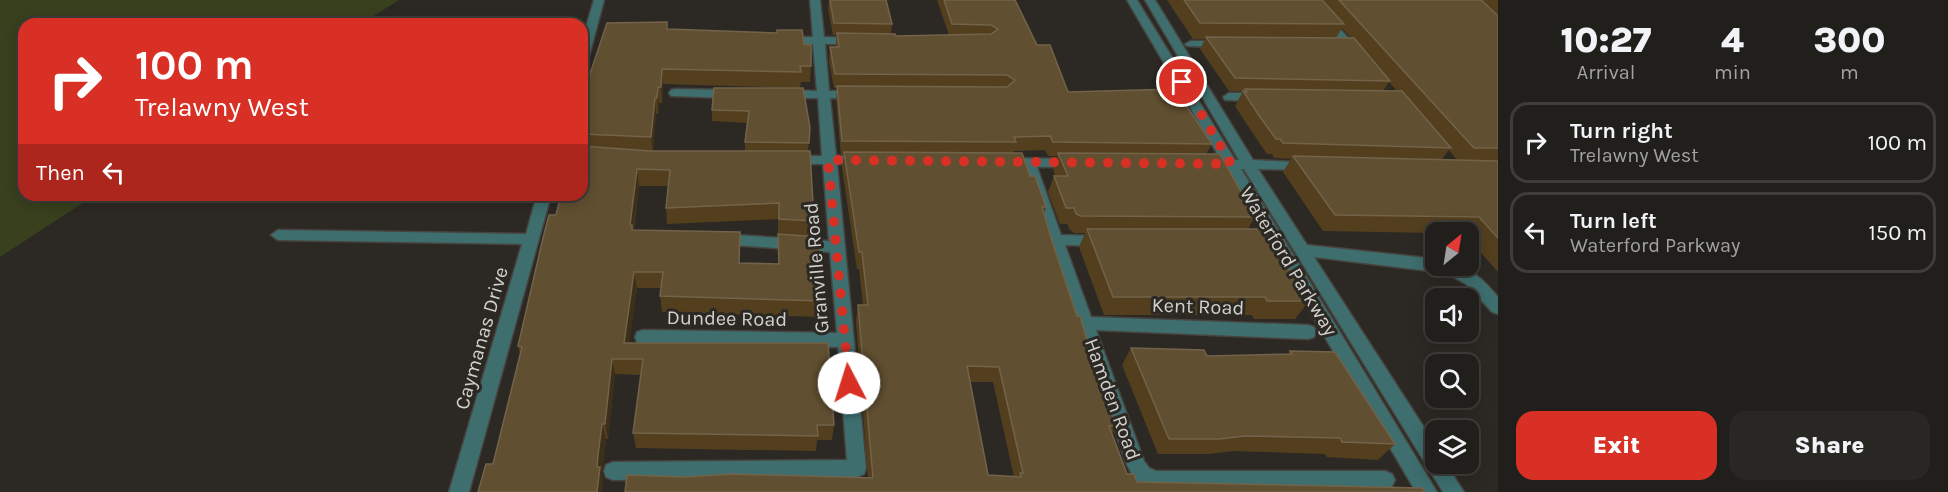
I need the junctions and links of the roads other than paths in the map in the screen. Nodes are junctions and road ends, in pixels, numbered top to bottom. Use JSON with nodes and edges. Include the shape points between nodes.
{"nodes":[{"id":1,"x":599,"y":0,"type":"edge"},
{"id":2,"x":815,"y":0,"type":"edge"},
{"id":3,"x":1132,"y":0,"type":"edge"},
{"id":4,"x":1150,"y":0,"type":"edge"},
{"id":5,"x":1308,"y":0,"type":"edge"},
{"id":6,"x":588,"y":39,"type":"edge"},
{"id":7,"x":773,"y":40,"type":"edge"},
{"id":8,"x":817,"y":41,"type":"junction"},
{"id":9,"x":862,"y":41,"type":"edge"},
{"id":10,"x":1191,"y":44,"type":"dead end"},
{"id":11,"x":1236,"y":44,"type":"edge"},
{"id":12,"x":1366,"y":65,"type":"edge"},
{"id":13,"x":675,"y":93,"type":"dead end"},
{"id":14,"x":743,"y":94,"type":"edge"},
{"id":15,"x":766,"y":94,"type":"edge"},
{"id":16,"x":822,"y":95,"type":"junction"},
{"id":17,"x":867,"y":95,"type":"edge"},
{"id":18,"x":1229,"y":97,"type":"dead end"},
{"id":19,"x":1276,"y":98,"type":"edge"},
{"id":20,"x":772,"y":160,"type":"edge"},
{"id":21,"x":828,"y":160,"type":"junction"},
{"id":22,"x":873,"y":160,"type":"edge"},
{"id":23,"x":995,"y":162,"type":"edge"},
{"id":24,"x":1028,"y":162,"type":"junction"},
{"id":25,"x":1088,"y":163,"type":"edge"},
{"id":26,"x":1195,"y":164,"type":"edge"},
{"id":27,"x":1231,"y":164,"type":"junction"},
{"id":28,"x":1248,"y":164,"type":"junction"},
{"id":29,"x":1317,"y":166,"type":"edge"},
{"id":30,"x":542,"y":201,"type":"edge"},
{"id":31,"x":278,"y":235,"type":"dead end"},
{"id":32,"x":700,"y":238,"type":"edge"},
{"id":33,"x":531,"y":239,"type":"junction"},
{"id":34,"x":1058,"y":240,"type":"junction"},
{"id":35,"x":1114,"y":241,"type":"edge"},
{"id":36,"x":837,"y":247,"type":"junction"},
{"id":37,"x":1301,"y":250,"type":"junction"},
{"id":38,"x":1425,"y":265,"type":"edge"},
{"id":39,"x":1469,"y":276,"type":"edge"},
{"id":40,"x":1498,"y":308,"type":"edge"},
{"id":41,"x":1086,"y":323,"type":"junction"},
{"id":42,"x":1308,"y":332,"type":"dead end"},
{"id":43,"x":643,"y":337,"type":"dead end"},
{"id":44,"x":846,"y":340,"type":"junction"},
{"id":45,"x":1425,"y":446,"type":"edge"},
{"id":46,"x":613,"y":471,"type":"dead end"},
{"id":47,"x":1443,"y":474,"type":"edge"},
{"id":48,"x":1385,"y":480,"type":"dead end"},
{"id":49,"x":459,"y":492,"type":"edge"},
{"id":50,"x":1427,"y":492,"type":"edge"},
{"id":51,"x":1454,"y":492,"type":"edge"}],
"edges":[{"from":1,"to":6,"type":"street"},
{"from":2,"to":8,"type":"street","name":"Granville Road"},
{"from":3,"to":27,"type":"street","name":"Waterford Parkway"},
{"from":4,"to":28,"type":"street","name":"Waterford Parkway"},
{"from":5,"to":12,"type":"street","via":[[1343,46]]},
{"from":7,"to":8,"type":"street"},
{"from":8,"to":9,"type":"street"},
{"from":8,"to":16,"type":"street","name":"Granville Road"},
{"from":10,"to":11,"type":"street"},
{"from":13,"to":14,"type":"street"},
{"from":15,"to":16,"type":"street"},
{"from":16,"to":17,"type":"street"},
{"from":16,"to":21,"type":"street","name":"Granville Road"},
{"from":18,"to":19,"type":"street"},
{"from":20,"to":21,"type":"street"},
{"from":21,"to":22,"type":"street"},
{"from":21,"to":36,"type":"street","name":"Granville Road"},
{"from":23,"to":24,"type":"street"},
{"from":24,"to":25,"type":"street"},
{"from":24,"to":34,"type":"street","name":"Hamden Road"},
{"from":26,"to":27,"type":"street"},
{"from":27,"to":28,"type":"street"},
{"from":27,"to":50,"type":"street","name":"Waterford Parkway"},
{"from":28,"to":29,"type":"street"},
{"from":28,"to":37,"type":"street","name":"Waterford Parkway"},
{"from":30,"to":33,"type":"street","name":"Caymanas Drive"},
{"from":31,"to":33,"type":"street"},
{"from":32,"to":36,"type":"street"},
{"from":33,"to":49,"type":"street","name":"Caymanas Drive"},
{"from":34,"to":35,"type":"street"},
{"from":34,"to":41,"type":"street","name":"Hamden Road"},
{"from":36,"to":44,"type":"street","name":"Granville Road"},
{"from":37,"to":38,"type":"street"},
{"from":37,"to":45,"type":"street","name":"Waterford Parkway"},
{"from":39,"to":40,"type":"street"},
{"from":41,"to":42,"type":"street","name":"Kent Road"},
{"from":41,"to":48,"type":"street","name":"Hamden Road","via":[[1142,474],[1155,480]]},
{"from":43,"to":44,"type":"street","name":"Dundee Road"},
{"from":44,"to":46,"type":"street","name":"Granville Road","via":[[857,468]]},
{"from":47,"to":51,"type":"street","name":"Waterford Parkway"}]}
